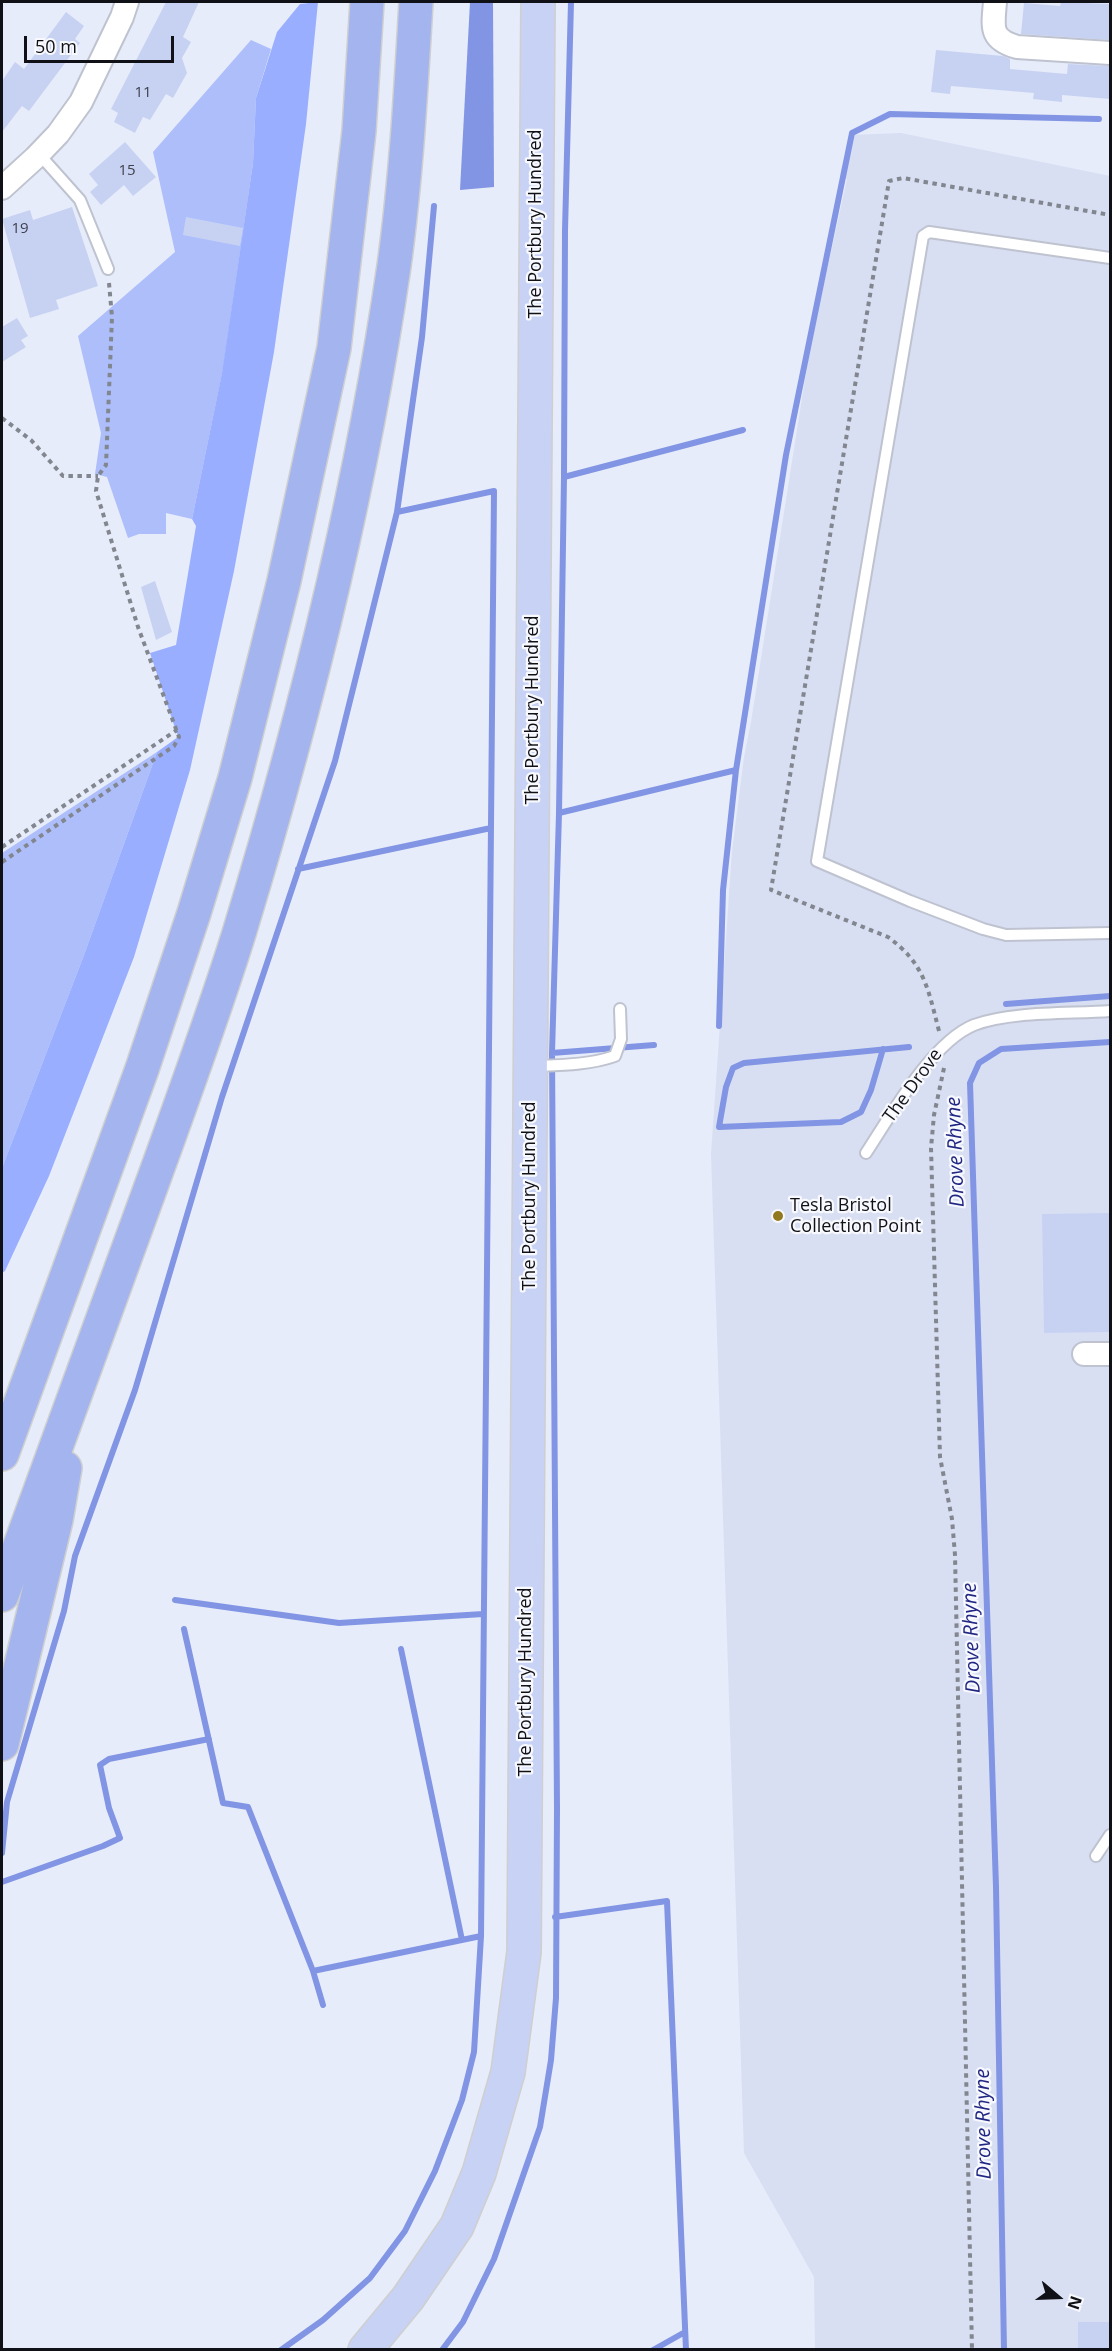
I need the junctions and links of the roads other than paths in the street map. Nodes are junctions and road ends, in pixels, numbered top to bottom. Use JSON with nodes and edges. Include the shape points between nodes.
{"nodes":[{"id":1,"x":127,"y":2,"type":"edge"},
{"id":2,"x":367,"y":2,"type":"edge"},
{"id":3,"x":416,"y":2,"type":"edge"},
{"id":4,"x":538,"y":2,"type":"edge"},
{"id":5,"x":995,"y":2,"type":"edge"},
{"id":6,"x":1110,"y":53,"type":"edge"},
{"id":7,"x":39,"y":154,"type":"junction"},
{"id":8,"x":2,"y":188,"type":"edge"},
{"id":9,"x":1110,"y":258,"type":"edge"},
{"id":10,"x":108,"y":269,"type":"road end"},
{"id":11,"x":1110,"y":933,"type":"edge"},
{"id":12,"x":620,"y":1009,"type":"dead end"},
{"id":13,"x":1110,"y":1011,"type":"edge"},
{"id":14,"x":532,"y":1066,"type":"junction"},
{"id":15,"x":866,"y":1153,"type":"dead end"},
{"id":16,"x":93,"y":1201,"type":"junction"},
{"id":17,"x":1084,"y":1354,"type":"dead end"},
{"id":18,"x":1110,"y":1354,"type":"edge"},
{"id":19,"x":81,"y":1381,"type":"junction"},
{"id":20,"x":2,"y":1400,"type":"edge"},
{"id":21,"x":2,"y":1454,"type":"edge"},
{"id":22,"x":2,"y":1594,"type":"edge"},
{"id":23,"x":2,"y":1744,"type":"edge"},
{"id":24,"x":1110,"y":1835,"type":"edge"},
{"id":25,"x":1096,"y":1856,"type":"dead end"},
{"id":26,"x":365,"y":2349,"type":"edge"}],
"edges":[{"from":1,"to":7,"type":"street","via":[[81,102]]},
{"from":2,"to":16,"type":"highway","via":[[359,131],[334,348],[285,581],[235,778],[194,913]]},
{"from":3,"to":19,"type":"highway","via":[[407,148],[394,265],[359,468],[330,602],[240,931]]},
{"from":4,"to":14,"type":"main road","name":"The Portbury Hundred"},
{"from":5,"to":6,"type":"street","via":[[994,32],[1006,44]]},
{"from":7,"to":8,"type":"street"},
{"from":7,"to":10,"type":"lane","via":[[80,200]]},
{"from":9,"to":11,"type":"lane","via":[[929,232],[923,236],[817,861],[930,909],[1006,935]]},
{"from":12,"to":14,"type":"lane","via":[[621,1039],[615,1056],[567,1065]]},
{"from":13,"to":15,"type":"lane","name":"The Drove","via":[[1004,1018],[973,1026],[943,1045]]},
{"from":14,"to":26,"type":"main road","name":"The Portbury Hundred","via":[[524,1952],[508,2072],[479,2173],[457,2226],[408,2298]]},
{"from":16,"to":20,"type":"highway"},
{"from":16,"to":21,"type":"highway"},
{"from":17,"to":18,"type":"street"},
{"from":19,"to":22,"type":"highway"},
{"from":19,"to":23,"type":"highway","via":[[56,1520]]},
{"from":24,"to":25,"type":"lane"}]}
